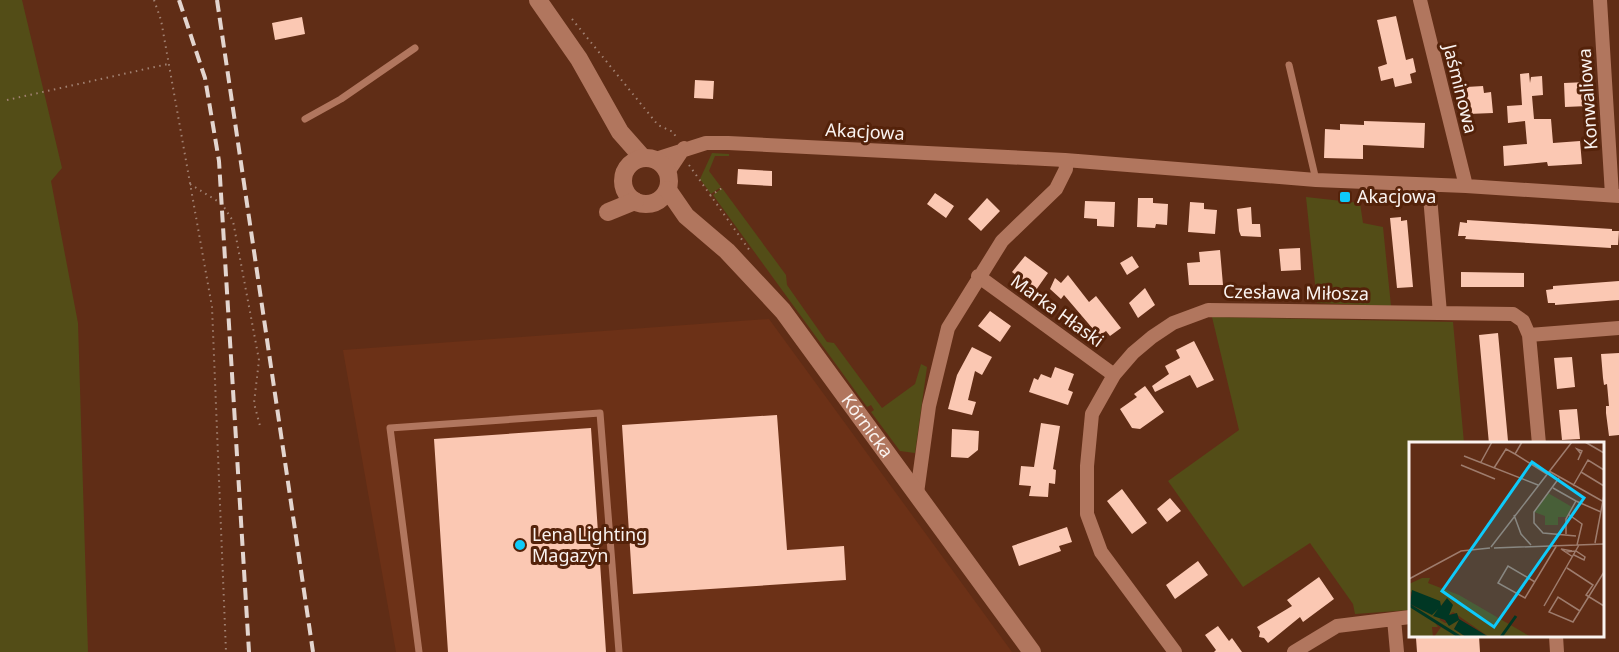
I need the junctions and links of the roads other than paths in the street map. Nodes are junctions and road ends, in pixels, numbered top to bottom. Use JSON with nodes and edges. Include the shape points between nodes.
{"nodes":[{"id":1,"x":538,"y":0,"type":"edge"},
{"id":2,"x":1420,"y":0,"type":"edge"},
{"id":3,"x":1600,"y":0,"type":"edge"},
{"id":4,"x":414,"y":48,"type":"dead end"},
{"id":5,"x":1289,"y":65,"type":"dead end"},
{"id":6,"x":305,"y":119,"type":"dead end"},
{"id":7,"x":620,"y":132,"type":"junction"},
{"id":8,"x":1065,"y":160,"type":"junction"},
{"id":9,"x":658,"y":176,"type":"junction"},
{"id":10,"x":1316,"y":180,"type":"junction"},
{"id":11,"x":1429,"y":185,"type":"junction"},
{"id":12,"x":1466,"y":186,"type":"junction"},
{"id":13,"x":628,"y":187,"type":"junction"},
{"id":14,"x":1616,"y":196,"type":"edge"},
{"id":15,"x":978,"y":276,"type":"junction"},
{"id":16,"x":1440,"y":313,"type":"junction"},
{"id":17,"x":1619,"y":328,"type":"edge"},
{"id":18,"x":1529,"y":335,"type":"junction"},
{"id":19,"x":1114,"y":375,"type":"junction"},
{"id":20,"x":1539,"y":442,"type":"edge"},
{"id":21,"x":917,"y":493,"type":"junction"},
{"id":22,"x":1409,"y":617,"type":"edge"},
{"id":23,"x":1394,"y":619,"type":"junction"},
{"id":24,"x":1556,"y":637,"type":"edge"},
{"id":25,"x":419,"y":652,"type":"edge"},
{"id":26,"x":619,"y":652,"type":"edge"},
{"id":27,"x":1032,"y":652,"type":"edge"},
{"id":28,"x":1175,"y":652,"type":"edge"},
{"id":29,"x":1294,"y":652,"type":"edge"},
{"id":30,"x":1397,"y":652,"type":"edge"},
{"id":31,"x":1557,"y":652,"type":"edge"}],
"edges":[{"from":1,"to":7,"type":"street","via":[[579,59]]},
{"from":2,"to":12,"type":"street","name":"Jaśminowa"},
{"from":3,"to":14,"type":"street","name":"Konwaliowa"},
{"from":4,"to":6,"type":"lane"},
{"from":5,"to":10,"type":"lane"},
{"from":7,"to":9,"type":"street"},
{"from":7,"to":13,"type":"street"},
{"from":8,"to":9,"type":"street","name":"Akacjowa","via":[[706,143],[684,148]]},
{"from":8,"to":10,"type":"street","name":"Akacjowa"},
{"from":8,"to":15,"type":"street","via":[[1056,189],[1002,241]]},
{"from":9,"to":13,"type":"street","via":[[636,160]]},
{"from":9,"to":13,"type":"street","via":[[648,204]]},
{"from":9,"to":21,"type":"street","name":"Kórnicka","via":[[686,216],[734,258],[783,311]]},
{"from":10,"to":11,"type":"street","name":"Akacjowa"},
{"from":11,"to":12,"type":"street","name":"Akacjowa"},
{"from":11,"to":16,"type":"street"},
{"from":12,"to":14,"type":"street","name":"Akacjowa"},
{"from":15,"to":19,"type":"street","name":"Marka Hłaski"},
{"from":15,"to":21,"type":"street","via":[[948,328],[929,406]]},
{"from":16,"to":18,"type":"street","name":"Czesława Miłosza","via":[[1513,314],[1523,321]]},
{"from":16,"to":19,"type":"street","name":"Czesława Miłosza","via":[[1208,309],[1173,323],[1152,337]]},
{"from":17,"to":18,"type":"street"},
{"from":18,"to":20,"type":"street"},
{"from":19,"to":28,"type":"street","name":"Czesława Miłosza","via":[[1092,414],[1087,514],[1101,552]]},
{"from":21,"to":27,"type":"street","name":"Kórnicka"},
{"from":22,"to":23,"type":"street"},
{"from":23,"to":29,"type":"street","via":[[1337,626]]},
{"from":23,"to":30,"type":"street"},
{"from":24,"to":31,"type":"street"},
{"from":25,"to":26,"type":"lane","via":[[390,428],[600,413]]}]}
